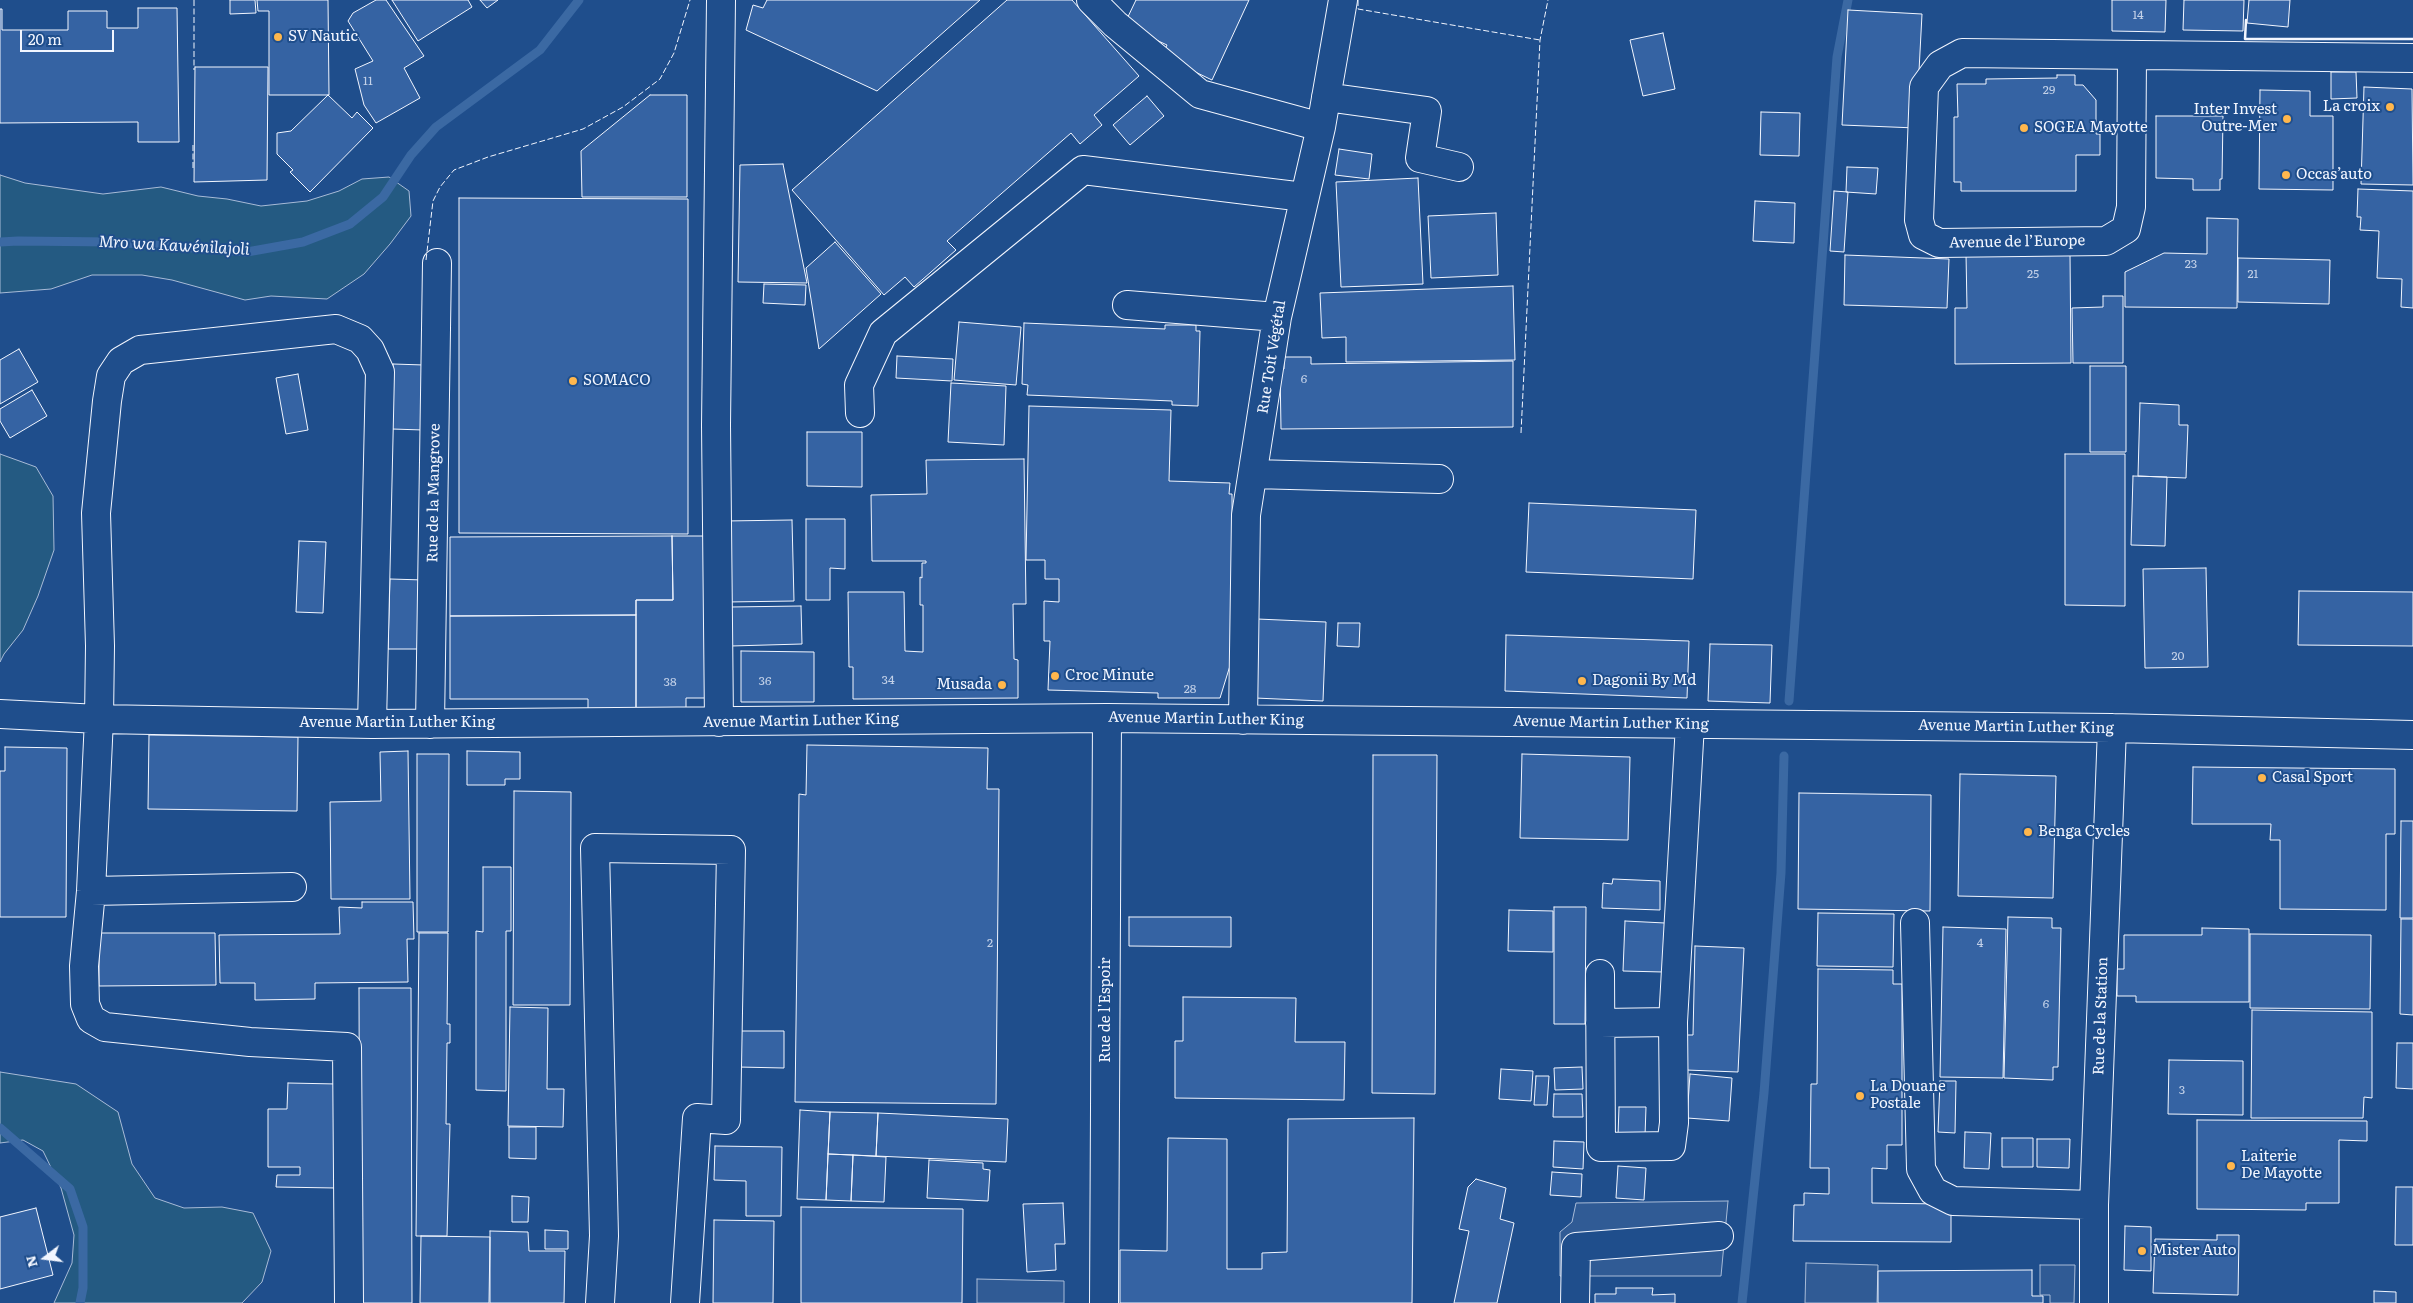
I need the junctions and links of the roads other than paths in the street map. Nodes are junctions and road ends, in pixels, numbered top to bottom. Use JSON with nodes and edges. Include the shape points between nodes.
{"nodes":[{"id":1,"x":721,"y":0,"type":"edge"},
{"id":2,"x":1091,"y":0,"type":"edge"},
{"id":3,"x":1343,"y":0,"type":"edge"},
{"id":4,"x":2132,"y":56,"type":"junction"},
{"id":5,"x":2413,"y":58,"type":"edge"},
{"id":6,"x":1326,"y":97,"type":"junction"},
{"id":7,"x":1321,"y":127,"type":"junction"},
{"id":8,"x":1459,"y":167,"type":"dead end"},
{"id":9,"x":1304,"y":197,"type":"junction"},
{"id":10,"x":437,"y":262,"type":"dead end"},
{"id":11,"x":1126,"y":305,"type":"dead end"},
{"id":12,"x":1278,"y":317,"type":"junction"},
{"id":13,"x":860,"y":413,"type":"dead end"},
{"id":14,"x":1253,"y":474,"type":"junction"},
{"id":15,"x":1439,"y":480,"type":"dead end"},
{"id":16,"x":8,"y":714,"type":"edge"},
{"id":17,"x":1107,"y":718,"type":"junction"},
{"id":18,"x":99,"y":719,"type":"junction"},
{"id":19,"x":1242,"y":720,"type":"junction"},
{"id":20,"x":719,"y":722,"type":"junction"},
{"id":21,"x":372,"y":724,"type":"junction"},
{"id":22,"x":430,"y":724,"type":"junction"},
{"id":23,"x":1690,"y":724,"type":"junction"},
{"id":24,"x":2112,"y":728,"type":"junction"},
{"id":25,"x":2413,"y":735,"type":"edge"},
{"id":26,"x":292,"y":887,"type":"dead end"},
{"id":27,"x":91,"y":891,"type":"junction"},
{"id":28,"x":1915,"y":923,"type":"dead end"},
{"id":29,"x":1600,"y":974,"type":"dead end"},
{"id":30,"x":1673,"y":1022,"type":"junction"},
{"id":31,"x":1600,"y":1023,"type":"junction"},
{"id":32,"x":2094,"y":1205,"type":"junction"},
{"id":33,"x":1719,"y":1236,"type":"dead end"},
{"id":34,"x":349,"y":1303,"type":"edge"},
{"id":35,"x":600,"y":1303,"type":"edge"},
{"id":36,"x":685,"y":1303,"type":"edge"},
{"id":37,"x":1104,"y":1303,"type":"edge"},
{"id":38,"x":1575,"y":1303,"type":"edge"},
{"id":39,"x":2094,"y":1303,"type":"edge"}],
"edges":[{"from":1,"to":20,"type":"street","via":[[716,425]]},
{"from":2,"to":7,"type":"street","via":[[1115,24],[1200,94]]},
{"from":3,"to":6,"type":"street","name":"Rue Toit Végétal"},
{"from":4,"to":4,"type":"street","name":"Avenue de l’Europe","via":[[2131,207],[2126,229],[2106,241],[1939,243],[1923,235],[1919,220],[1924,87],[1940,65],[1962,54]]},
{"from":4,"to":5,"type":"street","name":"Avenue de l’Europe"},
{"from":6,"to":7,"type":"street","name":"Rue Toit Végétal"},
{"from":6,"to":8,"type":"street","via":[[1427,111],[1420,158]]},
{"from":7,"to":9,"type":"street","name":"Rue Toit Végétal"},
{"from":9,"to":12,"type":"street","name":"Rue Toit Végétal"},
{"from":9,"to":13,"type":"street","via":[[1083,170],[883,333],[859,385]]},
{"from":10,"to":22,"type":"street","name":"Rue de la Mangrove"},
{"from":11,"to":12,"type":"street"},
{"from":12,"to":14,"type":"street","name":"Rue Toit Végétal"},
{"from":14,"to":15,"type":"street"},
{"from":14,"to":19,"type":"street","name":"Rue Toit Végétal","via":[[1246,515]]},
{"from":16,"to":18,"type":"street","name":"Avenue Martin Luther King"},
{"from":17,"to":19,"type":"street","name":"Avenue Martin Luther King"},
{"from":17,"to":20,"type":"street","name":"Avenue Martin Luther King"},
{"from":17,"to":37,"type":"street","name":"Rue de l'Espoir"},
{"from":18,"to":21,"type":"street","name":"Avenue Martin Luther King"},
{"from":18,"to":21,"type":"street","via":[[96,513],[111,376],[121,361],[140,350],[336,329],[360,340],[370,350],[380,372]]},
{"from":18,"to":27,"type":"street"},
{"from":19,"to":23,"type":"street","name":"Avenue Martin Luther King"},
{"from":20,"to":22,"type":"street","name":"Avenue Martin Luther King"},
{"from":21,"to":22,"type":"street","name":"Avenue Martin Luther King"},
{"from":23,"to":24,"type":"street","name":"Avenue Martin Luther King"},
{"from":23,"to":30,"type":"street"},
{"from":24,"to":25,"type":"street","name":"Avenue Martin Luther King"},
{"from":24,"to":32,"type":"street","name":"Rue de la Station"},
{"from":26,"to":27,"type":"street"},
{"from":27,"to":34,"type":"street","via":[[84,966],[85,1004],[91,1018],[105,1027],[250,1042],[347,1047]]},
{"from":28,"to":32,"type":"street","via":[[1921,1168],[1934,1191],[1953,1201]]},
{"from":29,"to":31,"type":"street"},
{"from":30,"to":31,"type":"street"},
{"from":30,"to":31,"type":"street","via":[[1674,1123],[1671,1146],[1601,1147]]},
{"from":32,"to":39,"type":"street","name":"Rue de la Station"},
{"from":33,"to":38,"type":"street","via":[[1576,1247]]},
{"from":35,"to":36,"type":"street","via":[[604,1236],[595,848],[731,850],[726,1120],[697,1118]]}]}
